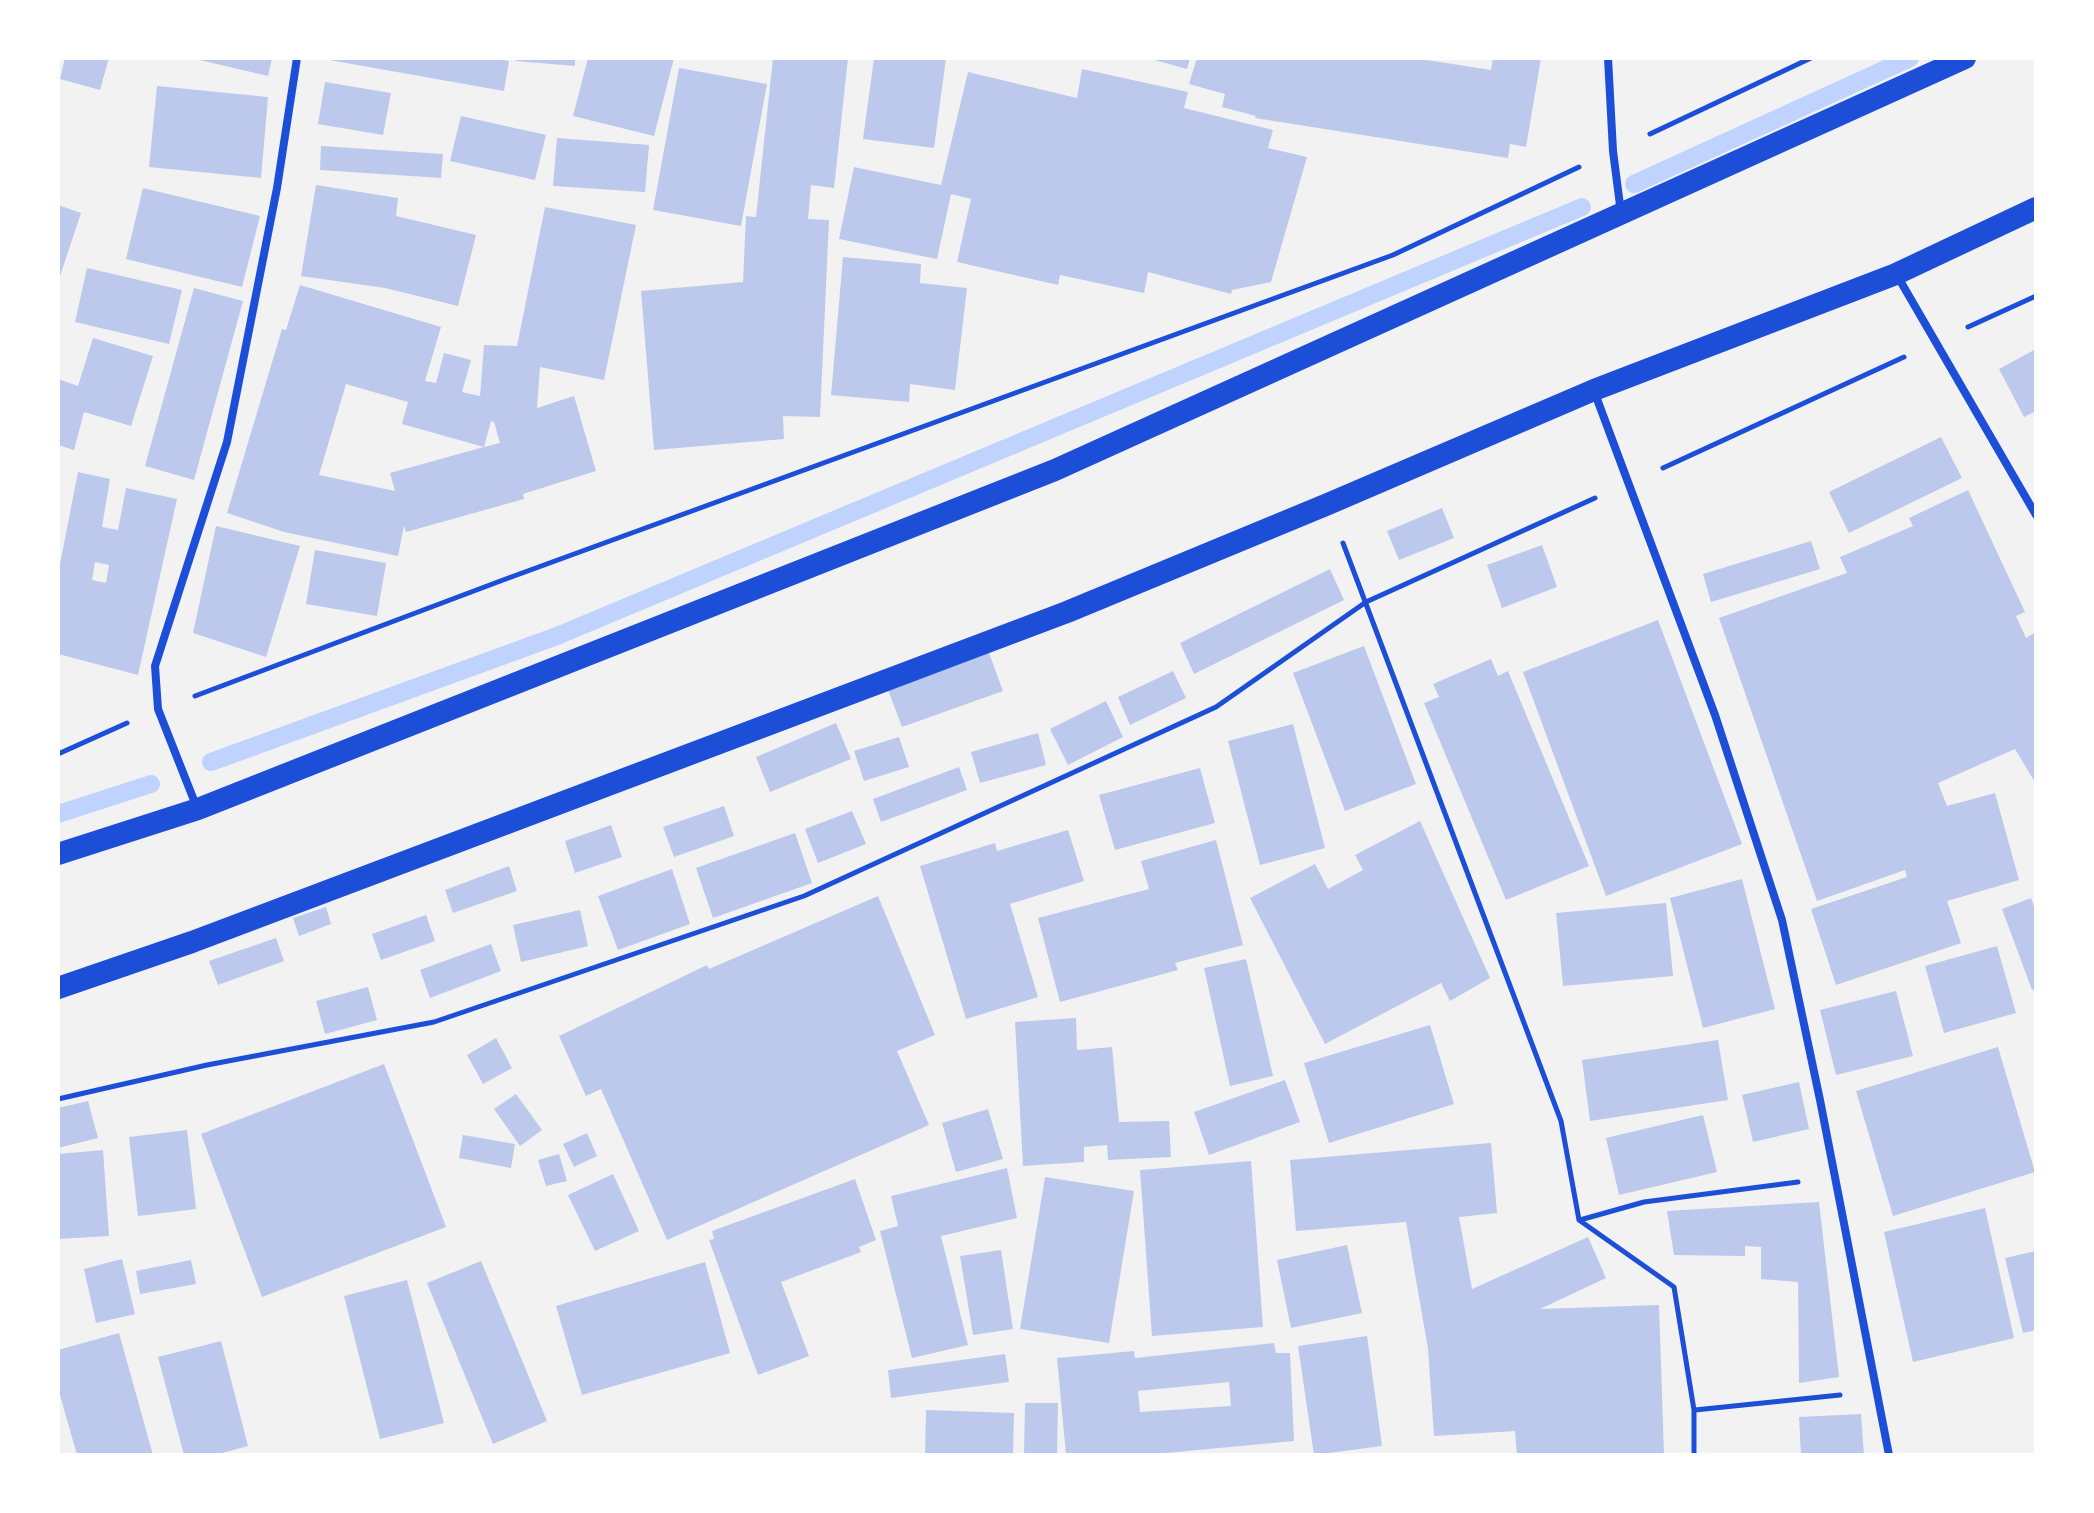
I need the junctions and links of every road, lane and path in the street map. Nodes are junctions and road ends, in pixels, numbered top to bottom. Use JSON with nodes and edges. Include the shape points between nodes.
{"nodes":[{"id":1,"x":297,"y":58,"type":"edge"},
{"id":2,"x":1608,"y":58,"type":"edge"},
{"id":3,"x":1811,"y":58,"type":"edge"},
{"id":4,"x":1965,"y":58,"type":"edge"},
{"id":5,"x":1613,"y":151,"type":"junction"},
{"id":6,"x":2036,"y":208,"type":"edge"},
{"id":7,"x":1621,"y":214,"type":"junction"},
{"id":8,"x":1896,"y":274,"type":"junction"},
{"id":9,"x":2036,"y":296,"type":"edge"},
{"id":10,"x":1936,"y":342,"type":"junction"},
{"id":11,"x":1594,"y":390,"type":"junction"},
{"id":12,"x":1628,"y":484,"type":"junction"},
{"id":13,"x":1328,"y":504,"type":"junction"},
{"id":14,"x":2036,"y":515,"type":"edge"},
{"id":15,"x":1366,"y":602,"type":"junction"},
{"id":16,"x":158,"y":709,"type":"junction"},
{"id":17,"x":58,"y":754,"type":"edge"},
{"id":18,"x":198,"y":809,"type":"junction"},
{"id":19,"x":58,"y":854,"type":"edge"},
{"id":20,"x":58,"y":988,"type":"edge"},
{"id":21,"x":58,"y":1099,"type":"edge"},
{"id":22,"x":1835,"y":1177,"type":"junction"},
{"id":23,"x":1579,"y":1220,"type":"junction"},
{"id":24,"x":1877,"y":1392,"type":"junction"},
{"id":25,"x":1694,"y":1410,"type":"junction"},
{"id":26,"x":1694,"y":1455,"type":"edge"},
{"id":27,"x":1889,"y":1455,"type":"edge"}],
"edges":[{"from":1,"to":16,"type":"street","via":[[227,442],[155,666]]},
{"from":2,"to":5,"type":"street"},
{"from":3,"to":5,"type":"path"},
{"from":4,"to":7,"type":"highway"},
{"from":5,"to":7,"type":"street"},
{"from":5,"to":16,"type":"path","via":[[1393,255]]},
{"from":6,"to":8,"type":"highway"},
{"from":7,"to":18,"type":"highway","via":[[1055,470]]},
{"from":8,"to":10,"type":"street"},
{"from":8,"to":11,"type":"highway"},
{"from":9,"to":10,"type":"path"},
{"from":10,"to":12,"type":"path"},
{"from":10,"to":14,"type":"street"},
{"from":11,"to":12,"type":"street"},
{"from":11,"to":13,"type":"highway"},
{"from":12,"to":15,"type":"path"},
{"from":12,"to":22,"type":"street","via":[[1715,715],[1782,920]]},
{"from":13,"to":15,"type":"path"},
{"from":13,"to":20,"type":"highway","via":[[1067,612]]},
{"from":15,"to":21,"type":"path","via":[[1216,707],[804,896],[434,1022]]},
{"from":15,"to":23,"type":"path","via":[[1561,1121]]},
{"from":16,"to":17,"type":"path"},
{"from":16,"to":18,"type":"street"},
{"from":18,"to":19,"type":"highway"},
{"from":22,"to":23,"type":"path","via":[[1644,1202]]},
{"from":22,"to":24,"type":"street"},
{"from":23,"to":25,"type":"path","via":[[1674,1287]]},
{"from":24,"to":25,"type":"path"},
{"from":24,"to":27,"type":"street"},
{"from":25,"to":26,"type":"path"}]}
